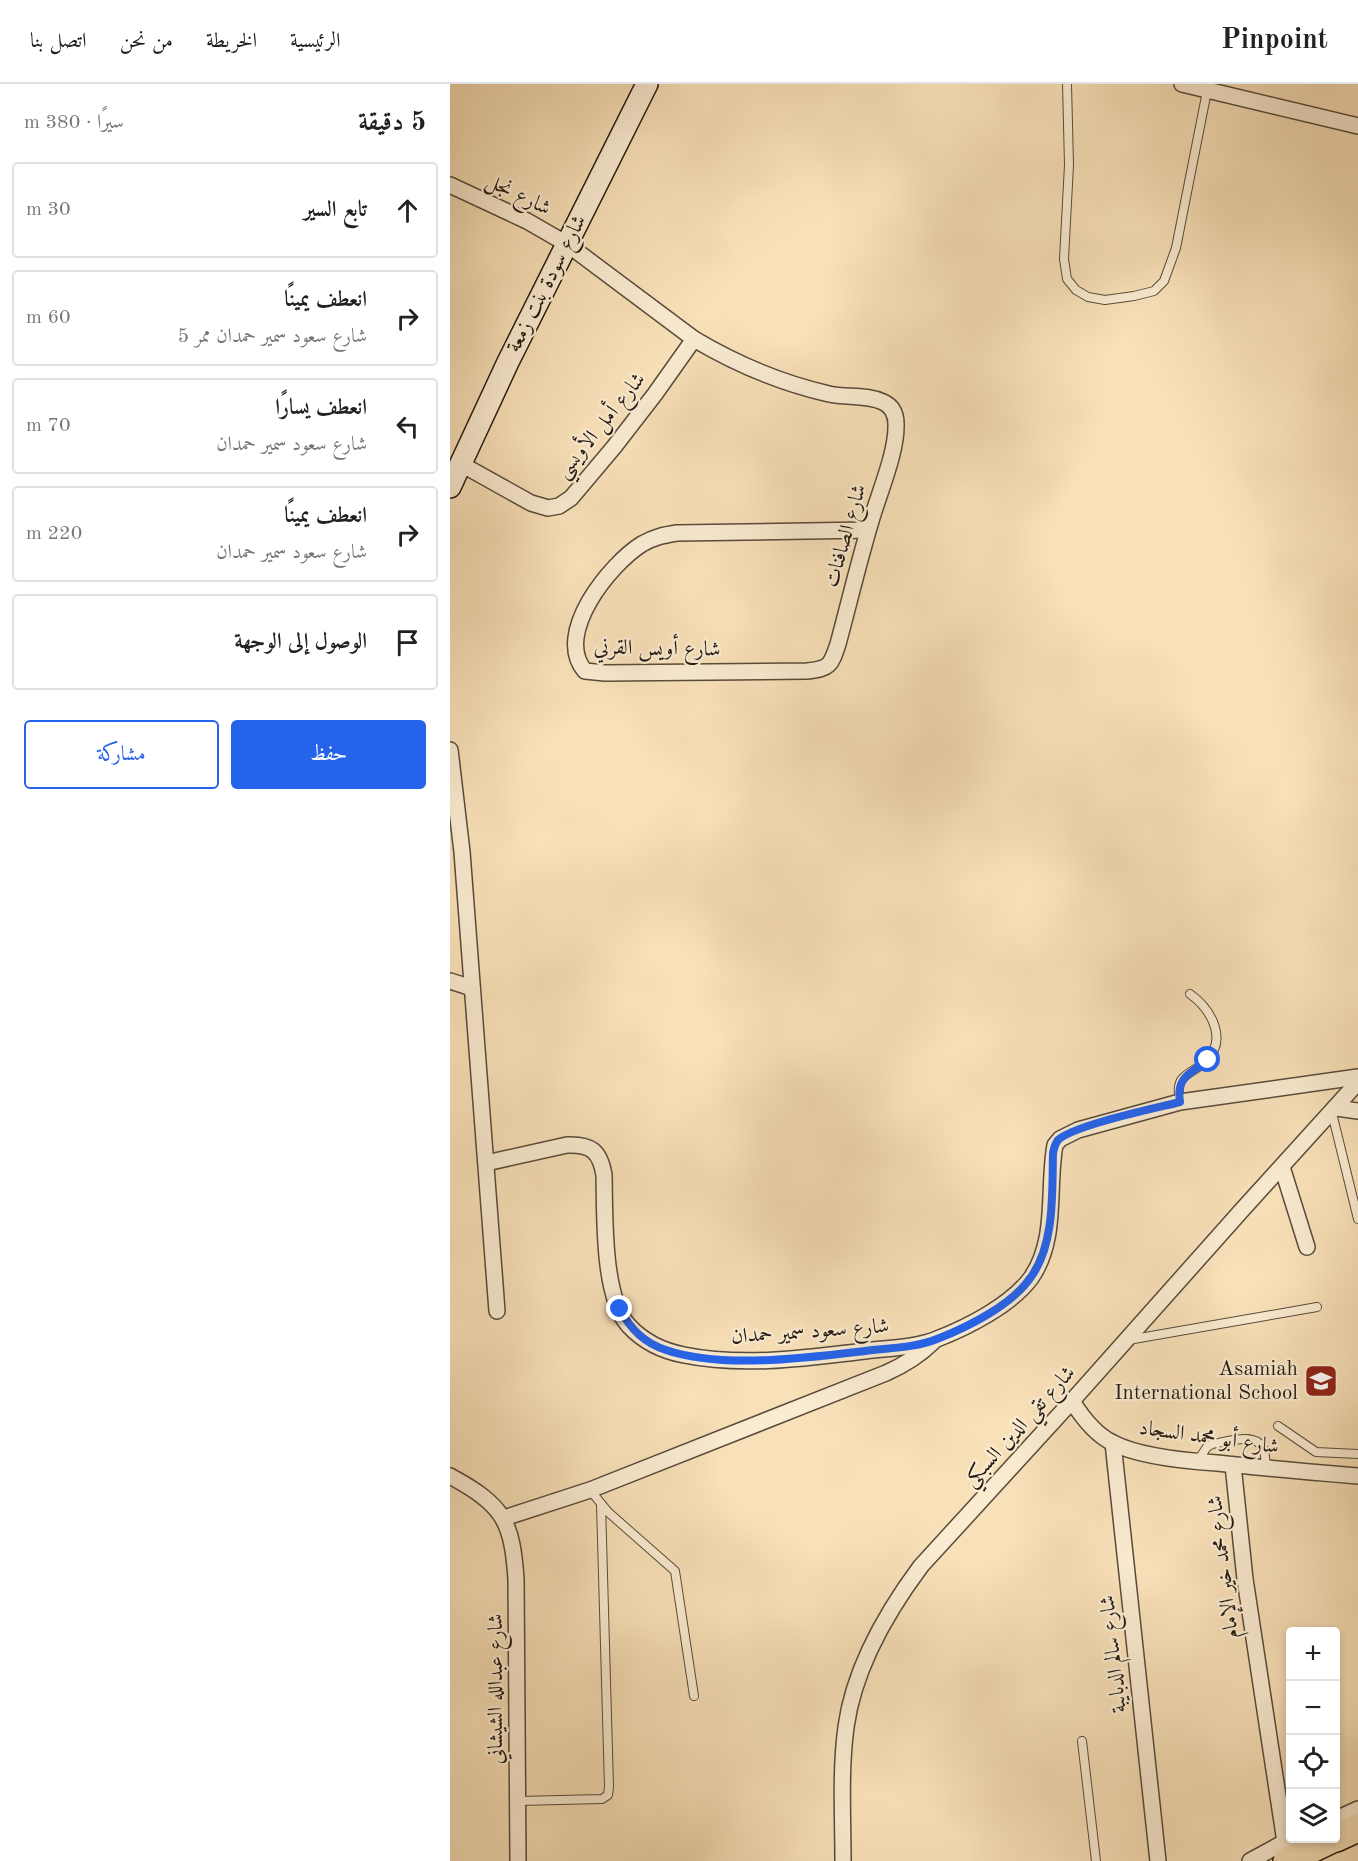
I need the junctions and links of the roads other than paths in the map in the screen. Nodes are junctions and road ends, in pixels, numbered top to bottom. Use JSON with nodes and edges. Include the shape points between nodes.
{"nodes":[{"id":1,"x":647,"y":84,"type":"edge"},
{"id":2,"x":1067,"y":84,"type":"edge"},
{"id":3,"x":1182,"y":84,"type":"edge"},
{"id":4,"x":1207,"y":91,"type":"junction"},
{"id":5,"x":1358,"y":126,"type":"edge"},
{"id":6,"x":450,"y":185,"type":"edge"},
{"id":7,"x":567,"y":244,"type":"junction"},
{"id":8,"x":694,"y":339,"type":"junction"},
{"id":9,"x":891,"y":408,"type":"joint"},
{"id":10,"x":461,"y":464,"type":"junction"},
{"id":11,"x":450,"y":487,"type":"edge"},
{"id":12,"x":868,"y":530,"type":"junction"},
{"id":13,"x":821,"y":670,"type":"joint"},
{"id":14,"x":450,"y":750,"type":"edge"},
{"id":15,"x":450,"y":981,"type":"edge"},
{"id":16,"x":472,"y":988,"type":"junction"},
{"id":17,"x":1190,"y":994,"type":"dead end"},
{"id":18,"x":1358,"y":1077,"type":"edge"},
{"id":19,"x":1358,"y":1082,"type":"edge"},
{"id":20,"x":1180,"y":1102,"type":"junction"},
{"id":21,"x":1334,"y":1110,"type":"junction"},
{"id":22,"x":1358,"y":1111,"type":"edge"},
{"id":23,"x":486,"y":1163,"type":"junction"},
{"id":24,"x":1282,"y":1167,"type":"junction"},
{"id":25,"x":1358,"y":1219,"type":"edge"},
{"id":26,"x":1307,"y":1247,"type":"dead end"},
{"id":27,"x":1317,"y":1307,"type":"dead end"},
{"id":28,"x":497,"y":1311,"type":"dead end"},
{"id":29,"x":936,"y":1340,"type":"junction"},
{"id":30,"x":1127,"y":1340,"type":"junction"},
{"id":31,"x":1072,"y":1401,"type":"junction"},
{"id":32,"x":1278,"y":1426,"type":"dead end"},
{"id":33,"x":1113,"y":1443,"type":"junction"},
{"id":34,"x":1358,"y":1454,"type":"edge"},
{"id":35,"x":1197,"y":1462,"type":"junction"},
{"id":36,"x":1233,"y":1465,"type":"junction"},
{"id":37,"x":1266,"y":1468,"type":"junction"},
{"id":38,"x":450,"y":1476,"type":"edge"},
{"id":39,"x":1358,"y":1476,"type":"edge"},
{"id":40,"x":590,"y":1490,"type":"junction"},
{"id":41,"x":601,"y":1504,"type":"junction"},
{"id":42,"x":504,"y":1518,"type":"junction"},
{"id":43,"x":694,"y":1696,"type":"dead end"},
{"id":44,"x":1082,"y":1740,"type":"dead end"},
{"id":45,"x":518,"y":1801,"type":"junction"},
{"id":46,"x":1358,"y":1809,"type":"edge"},
{"id":47,"x":1340,"y":1817,"type":"edge"},
{"id":48,"x":1358,"y":1828,"type":"edge"},
{"id":49,"x":1340,"y":1836,"type":"edge"},
{"id":50,"x":1309,"y":1843,"type":"edge"},
{"id":51,"x":1288,"y":1847,"type":"edge"},
{"id":52,"x":518,"y":1861,"type":"edge"},
{"id":53,"x":843,"y":1861,"type":"edge"},
{"id":54,"x":1096,"y":1861,"type":"edge"},
{"id":55,"x":1158,"y":1861,"type":"edge"},
{"id":56,"x":1250,"y":1861,"type":"edge"}],
"edges":[{"from":1,"to":7,"type":"street","name":"شارع سودة بنت زمعة"},
{"from":2,"to":4,"type":"lane","via":[[1067,279],[1088,297],[1105,300],[1154,291],[1164,281],[1176,248]]},
{"from":3,"to":4,"type":"street"},
{"from":4,"to":5,"type":"street"},
{"from":6,"to":7,"type":"street","name":"شارع نجل"},
{"from":7,"to":8,"type":"street","name":"شارع نجل"},
{"from":7,"to":10,"type":"street","name":"شارع سودة بنت زمعة"},
{"from":8,"to":9,"type":"street","name":"شارع نجل","via":[[776,378],[832,395],[869,398]]},
{"from":8,"to":10,"type":"street","name":"شارع أمل الأويسي","via":[[614,447],[571,498],[559,506],[548,508],[531,503]]},
{"from":9,"to":12,"type":"street","name":"شارع الصافنات","via":[[896,425],[894,446]]},
{"from":10,"to":11,"type":"street","name":"شارع سودة بنت زمعة"},
{"from":12,"to":13,"type":"street","name":"شارع الصافنات","via":[[833,659]]},
{"from":12,"to":13,"type":"street","name":"شارع أويس القرني","via":[[659,535],[626,555],[602,582],[584,613],[575,649],[578,663],[585,671],[594,672]]},
{"from":14,"to":16,"type":"street"},
{"from":15,"to":16,"type":"street"},
{"from":16,"to":23,"type":"street"},
{"from":17,"to":20,"type":"lane","via":[[1203,1003],[1217,1030],[1208,1060],[1182,1079],[1178,1090]]},
{"from":18,"to":20,"type":"street"},
{"from":19,"to":21,"type":"street","name":"شارع تقي الدين السبكي"},
{"from":20,"to":29,"type":"street","name":"شارع سعود سمير حمدان","via":[[1102,1122],[1059,1139],[1053,1153],[1048,1232],[1032,1276],[1012,1298]]},
{"from":21,"to":22,"type":"street"},
{"from":21,"to":24,"type":"street","name":"شارع تقي الدين السبكي"},
{"from":21,"to":25,"type":"lane"},
{"from":23,"to":28,"type":"street"},
{"from":23,"to":29,"type":"street","name":"شارع سعود سمير حمدان","via":[[567,1145],[581,1144],[596,1153],[604,1175],[611,1286],[627,1324],[647,1342],[664,1350],[713,1359],[756,1360],[858,1352]]},
{"from":24,"to":26,"type":"street"},
{"from":24,"to":30,"type":"street","name":"شارع تقي الدين السبكي"},
{"from":27,"to":30,"type":"lane"},
{"from":29,"to":40,"type":"street","name":"شارع سعود سمير حمدان","via":[[907,1363],[886,1373]]},
{"from":30,"to":31,"type":"street","name":"شارع تقي الدين السبكي"},
{"from":31,"to":33,"type":"street","name":"شارع أبو محمد السجاد","via":[[1081,1415]]},
{"from":31,"to":53,"type":"street","name":"شارع تقي الدين السبكي","via":[[921,1566],[897,1600],[868,1655],[846,1727]]},
{"from":32,"to":34,"type":"lane","via":[[1316,1452]]},
{"from":33,"to":35,"type":"street","name":"شارع أبو محمد السجاد"},
{"from":33,"to":55,"type":"street","name":"شارع سالم الدبايبة"},
{"from":35,"to":36,"type":"street","name":"شارع أبو محمد السجاد"},
{"from":35,"to":37,"type":"lane","via":[[1212,1444],[1250,1439],[1264,1449]]},
{"from":36,"to":37,"type":"street","name":"شارع أبو محمد السجاد"},
{"from":36,"to":51,"type":"street","name":"شارع محمد خير الإمام","via":[[1245,1579]]},
{"from":37,"to":39,"type":"street","name":"شارع أبو محمد السجاد"},
{"from":38,"to":42,"type":"street","via":[[488,1501]]},
{"from":40,"to":41,"type":"lane"},
{"from":40,"to":42,"type":"street","name":"شارع سعود سمير حمدان"},
{"from":41,"to":43,"type":"lane","via":[[675,1571]]},
{"from":41,"to":45,"type":"lane","via":[[608,1795],[602,1799]]},
{"from":42,"to":45,"type":"street","name":"شارع عبدالله الشيشاني","via":[[516,1579]]},
{"from":44,"to":54,"type":"lane"},
{"from":45,"to":52,"type":"street","name":"شارع عبدالله الشيشاني"},
{"from":46,"to":47,"type":"street"},
{"from":48,"to":49,"type":"highway"},
{"from":50,"to":51,"type":"highway"},
{"from":51,"to":56,"type":"street"}]}
